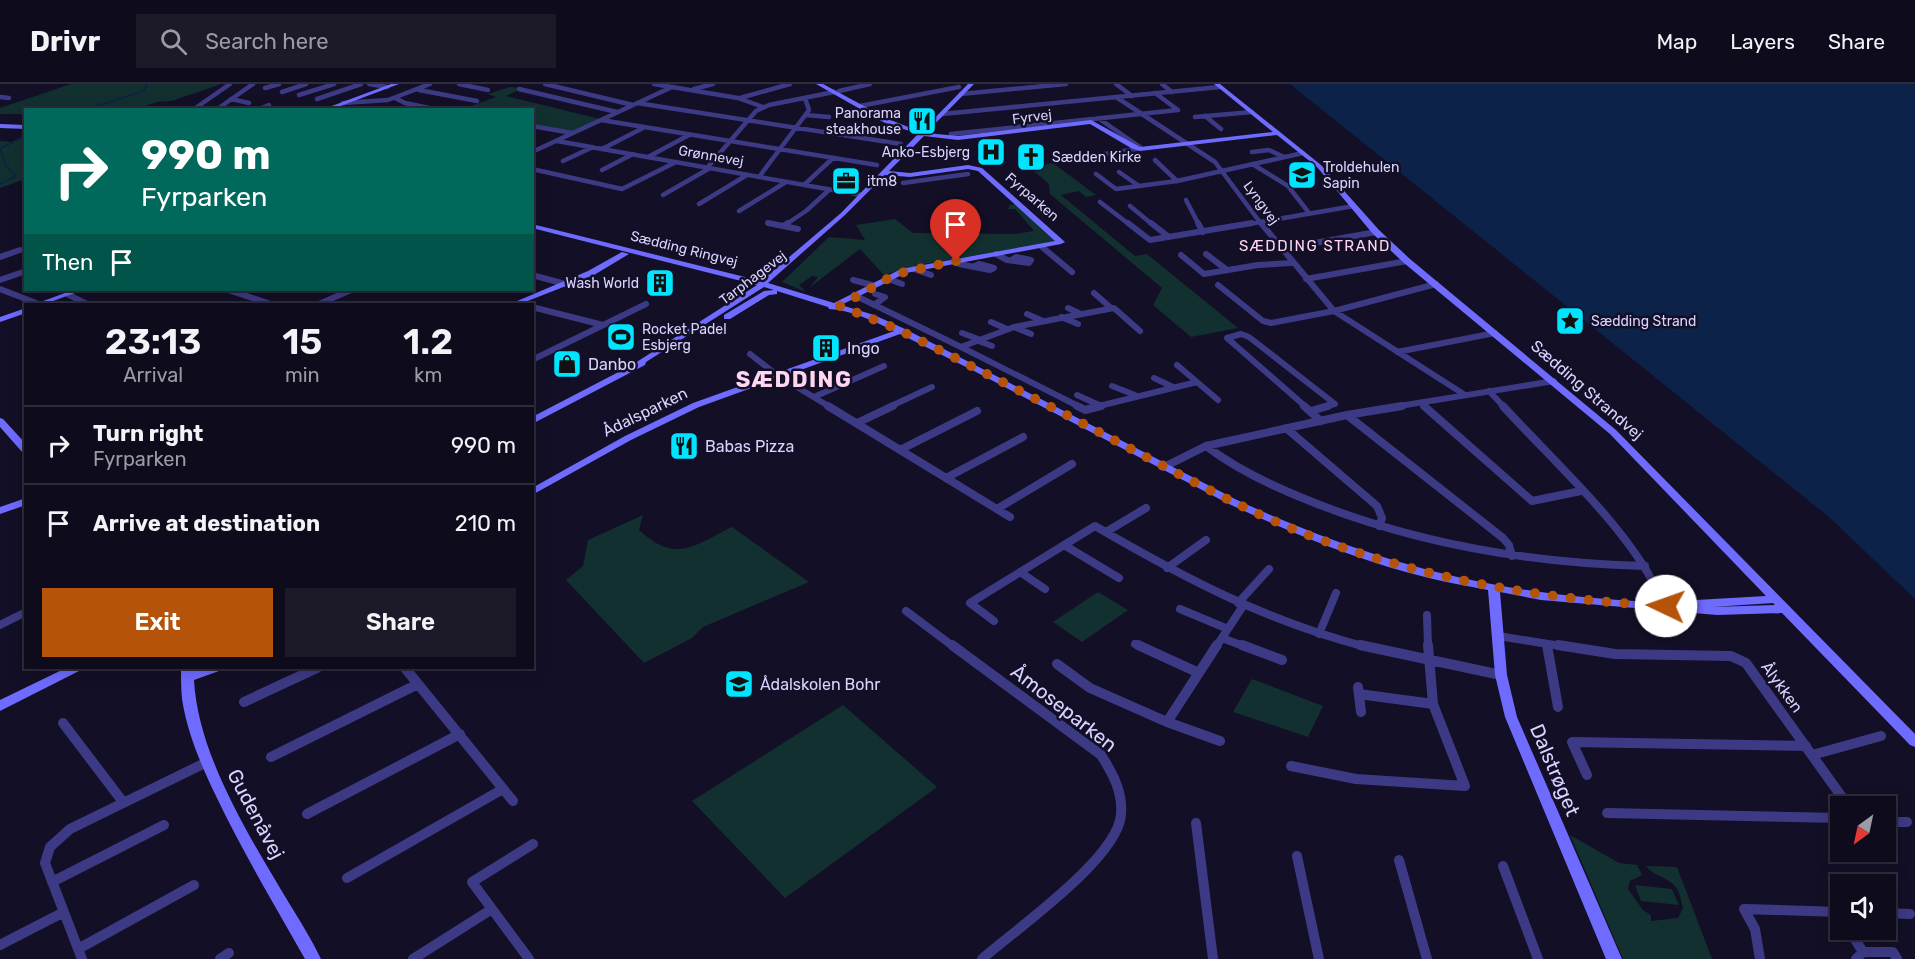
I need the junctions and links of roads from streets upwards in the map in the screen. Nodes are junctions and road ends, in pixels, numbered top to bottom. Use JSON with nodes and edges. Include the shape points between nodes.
{"nodes":[{"id":1,"x":230,"y":84,"type":"edge"},
{"id":2,"x":253,"y":84,"type":"edge"},
{"id":3,"x":279,"y":84,"type":"edge"},
{"id":4,"x":306,"y":84,"type":"edge"},
{"id":5,"x":333,"y":84,"type":"edge"},
{"id":6,"x":361,"y":84,"type":"edge"},
{"id":7,"x":369,"y":84,"type":"edge"},
{"id":8,"x":396,"y":84,"type":"edge"},
{"id":9,"x":430,"y":84,"type":"edge"},
{"id":10,"x":459,"y":84,"type":"edge"},
{"id":11,"x":532,"y":84,"type":"edge"},
{"id":12,"x":545,"y":84,"type":"edge"},
{"id":13,"x":654,"y":84,"type":"edge"},
{"id":14,"x":713,"y":84,"type":"edge"},
{"id":15,"x":790,"y":84,"type":"edge"},
{"id":16,"x":819,"y":84,"type":"edge"},
{"id":17,"x":870,"y":84,"type":"edge"},
{"id":18,"x":971,"y":84,"type":"edge"},
{"id":19,"x":1066,"y":84,"type":"edge"},
{"id":20,"x":1116,"y":84,"type":"edge"},
{"id":21,"x":1162,"y":84,"type":"edge"},
{"id":22,"x":1219,"y":85,"type":"edge"},
{"id":23,"x":526,"y":86,"type":"dead end"},
{"id":24,"x":387,"y":87,"type":"junction"},
{"id":25,"x":672,"y":87,"type":"junction"},
{"id":26,"x":265,"y":88,"type":"dead end"},
{"id":27,"x":519,"y":89,"type":"dead end"},
{"id":28,"x":419,"y":90,"type":"junction"},
{"id":29,"x":488,"y":90,"type":"dead end"},
{"id":30,"x":690,"y":90,"type":"junction"},
{"id":31,"x":836,"y":91,"type":"junction"},
{"id":32,"x":960,"y":91,"type":"junction"},
{"id":33,"x":218,"y":92,"type":"junction"},
{"id":34,"x":282,"y":92,"type":"dead end"},
{"id":35,"x":1172,"y":92,"type":"junction"},
{"id":36,"x":1155,"y":93,"type":"junction"},
{"id":37,"x":299,"y":95,"type":"dead end"},
{"id":38,"x":236,"y":96,"type":"junction"},
{"id":39,"x":1132,"y":96,"type":"junction"},
{"id":40,"x":1116,"y":97,"type":"junction"},
{"id":41,"x":395,"y":98,"type":"junction"},
{"id":42,"x":738,"y":98,"type":"junction"},
{"id":43,"x":805,"y":98,"type":"junction"},
{"id":44,"x":231,"y":99,"type":"junction"},
{"id":45,"x":317,"y":99,"type":"dead end"},
{"id":46,"x":477,"y":101,"type":"dead end"},
{"id":47,"x":249,"y":103,"type":"dead end"},
{"id":48,"x":343,"y":103,"type":"junction"},
{"id":49,"x":360,"y":104,"type":"junction"},
{"id":50,"x":635,"y":104,"type":"junction"},
{"id":51,"x":269,"y":105,"type":"dead end"},
{"id":52,"x":860,"y":106,"type":"junction"},
{"id":53,"x":196,"y":107,"type":"dead end"},
{"id":54,"x":763,"y":107,"type":"junction"},
{"id":55,"x":219,"y":108,"type":"edge"},
{"id":56,"x":261,"y":108,"type":"edge"},
{"id":57,"x":329,"y":108,"type":"edge"},
{"id":58,"x":362,"y":108,"type":"edge"},
{"id":59,"x":429,"y":108,"type":"edge"},
{"id":60,"x":617,"y":112,"type":"junction"},
{"id":61,"x":1252,"y":112,"type":"junction"},
{"id":62,"x":942,"y":114,"type":"junction"},
{"id":63,"x":1142,"y":114,"type":"junction"},
{"id":64,"x":806,"y":115,"type":"junction"},
{"id":65,"x":1205,"y":116,"type":"junction"},
{"id":66,"x":829,"y":117,"type":"dead end"},
{"id":67,"x":1195,"y":117,"type":"dead end"},
{"id":68,"x":1098,"y":118,"type":"junction"},
{"id":69,"x":601,"y":120,"type":"junction"},
{"id":70,"x":748,"y":121,"type":"junction"},
{"id":71,"x":0,"y":126,"type":"edge"},
{"id":72,"x":534,"y":126,"type":"edge"},
{"id":73,"x":24,"y":127,"type":"edge"},
{"id":74,"x":644,"y":128,"type":"junction"},
{"id":75,"x":796,"y":128,"type":"junction"},
{"id":76,"x":1221,"y":129,"type":"dead end"},
{"id":77,"x":573,"y":133,"type":"junction"},
{"id":78,"x":1279,"y":133,"type":"junction"},
{"id":79,"x":951,"y":134,"type":"dead end"},
{"id":80,"x":690,"y":135,"type":"junction"},
{"id":81,"x":922,"y":135,"type":"junction"},
{"id":82,"x":968,"y":135,"type":"junction"},
{"id":83,"x":557,"y":141,"type":"junction"},
{"id":84,"x":730,"y":141,"type":"junction"},
{"id":85,"x":1129,"y":143,"type":"junction"},
{"id":86,"x":1187,"y":143,"type":"junction"},
{"id":87,"x":901,"y":144,"type":"dead end"},
{"id":88,"x":593,"y":147,"type":"junction"},
{"id":89,"x":1138,"y":148,"type":"junction"},
{"id":90,"x":602,"y":149,"type":"junction"},
{"id":91,"x":780,"y":149,"type":"junction"},
{"id":92,"x":534,"y":151,"type":"edge"},
{"id":93,"x":1252,"y":152,"type":"dead end"},
{"id":94,"x":1303,"y":153,"type":"junction"},
{"id":95,"x":633,"y":154,"type":"junction"},
{"id":96,"x":648,"y":157,"type":"junction"},
{"id":97,"x":1284,"y":157,"type":"junction"},
{"id":98,"x":833,"y":158,"type":"junction"},
{"id":99,"x":1073,"y":159,"type":"dead end"},
{"id":100,"x":1155,"y":160,"type":"dead end"},
{"id":101,"x":563,"y":161,"type":"dead end"},
{"id":102,"x":676,"y":162,"type":"junction"},
{"id":103,"x":877,"y":165,"type":"dead end"},
{"id":104,"x":1254,"y":165,"type":"junction"},
{"id":105,"x":708,"y":168,"type":"junction"},
{"id":106,"x":534,"y":169,"type":"edge"},
{"id":107,"x":602,"y":170,"type":"dead end"},
{"id":108,"x":1223,"y":171,"type":"junction"},
{"id":109,"x":1119,"y":172,"type":"dead end"},
{"id":110,"x":885,"y":173,"type":"junction"},
{"id":111,"x":968,"y":174,"type":"dead end"},
{"id":112,"x":1096,"y":174,"type":"dead end"},
{"id":113,"x":747,"y":175,"type":"junction"},
{"id":114,"x":933,"y":176,"type":"junction"},
{"id":115,"x":759,"y":177,"type":"junction"},
{"id":116,"x":1177,"y":181,"type":"junction"},
{"id":117,"x":786,"y":182,"type":"junction"},
{"id":118,"x":903,"y":183,"type":"dead end"},
{"id":119,"x":804,"y":185,"type":"junction"},
{"id":120,"x":1139,"y":186,"type":"junction"},
{"id":121,"x":829,"y":189,"type":"junction"},
{"id":122,"x":663,"y":195,"type":"dead end"},
{"id":123,"x":861,"y":195,"type":"junction"},
{"id":124,"x":1186,"y":200,"type":"dead end"},
{"id":125,"x":1100,"y":202,"type":"dead end"},
{"id":126,"x":699,"y":204,"type":"dead end"},
{"id":127,"x":1130,"y":206,"type":"dead end"},
{"id":128,"x":1353,"y":206,"type":"junction"},
{"id":129,"x":739,"y":211,"type":"dead end"},
{"id":130,"x":1309,"y":213,"type":"junction"},
{"id":131,"x":843,"y":214,"type":"junction"},
{"id":132,"x":1260,"y":222,"type":"junction"},
{"id":133,"x":768,"y":223,"type":"dead end"},
{"id":134,"x":534,"y":226,"type":"edge"},
{"id":135,"x":783,"y":226,"type":"junction"},
{"id":136,"x":798,"y":229,"type":"dead end"},
{"id":137,"x":1203,"y":232,"type":"junction"},
{"id":138,"x":1376,"y":232,"type":"junction"},
{"id":139,"x":1169,"y":237,"type":"junction"},
{"id":140,"x":1042,"y":247,"type":"junction"},
{"id":141,"x":1281,"y":249,"type":"junction"},
{"id":142,"x":20,"y":250,"type":"dead end"},
{"id":143,"x":628,"y":253,"type":"junction"},
{"id":144,"x":996,"y":254,"type":"junction"},
{"id":145,"x":1206,"y":254,"type":"dead end"},
{"id":146,"x":1181,"y":255,"type":"dead end"},
{"id":147,"x":0,"y":257,"type":"edge"},
{"id":148,"x":1013,"y":259,"type":"dead end"},
{"id":149,"x":956,"y":261,"type":"junction"},
{"id":150,"x":1407,"y":261,"type":"junction"},
{"id":151,"x":1292,"y":263,"type":"junction"},
{"id":152,"x":975,"y":266,"type":"dead end"},
{"id":153,"x":914,"y":269,"type":"junction"},
{"id":154,"x":1227,"y":270,"type":"junction"},
{"id":155,"x":24,"y":272,"type":"edge"},
{"id":156,"x":1072,"y":272,"type":"dead end"},
{"id":157,"x":931,"y":275,"type":"dead end"},
{"id":158,"x":534,"y":276,"type":"edge"},
{"id":159,"x":886,"y":278,"type":"junction"},
{"id":160,"x":1306,"y":279,"type":"junction"},
{"id":161,"x":0,"y":280,"type":"edge"},
{"id":162,"x":853,"y":280,"type":"dead end"},
{"id":163,"x":565,"y":284,"type":"junction"},
{"id":164,"x":902,"y":284,"type":"dead end"},
{"id":165,"x":1436,"y":284,"type":"junction"},
{"id":166,"x":872,"y":285,"type":"junction"},
{"id":167,"x":1218,"y":285,"type":"dead end"},
{"id":168,"x":766,"y":287,"type":"junction"},
{"id":169,"x":0,"y":289,"type":"edge"},
{"id":170,"x":76,"y":291,"type":"edge"},
{"id":171,"x":231,"y":291,"type":"edge"},
{"id":172,"x":349,"y":291,"type":"edge"},
{"id":173,"x":1094,"y":293,"type":"dead end"},
{"id":174,"x":67,"y":294,"type":"junction"},
{"id":175,"x":874,"y":294,"type":"dead end"},
{"id":176,"x":854,"y":296,"type":"junction"},
{"id":177,"x":36,"y":303,"type":"edge"},
{"id":178,"x":42,"y":303,"type":"edge"},
{"id":179,"x":85,"y":303,"type":"edge"},
{"id":180,"x":268,"y":303,"type":"edge"},
{"id":181,"x":321,"y":303,"type":"edge"},
{"id":182,"x":520,"y":303,"type":"edge"},
{"id":183,"x":646,"y":304,"type":"dead end"},
{"id":184,"x":874,"y":305,"type":"junction"},
{"id":185,"x":835,"y":307,"type":"junction"},
{"id":186,"x":534,"y":308,"type":"edge"},
{"id":187,"x":1068,"y":308,"type":"dead end"},
{"id":188,"x":1111,"y":308,"type":"junction"},
{"id":189,"x":24,"y":311,"type":"edge"},
{"id":190,"x":1334,"y":311,"type":"junction"},
{"id":191,"x":1027,"y":314,"type":"dead end"},
{"id":192,"x":1081,"y":314,"type":"junction"},
{"id":193,"x":1061,"y":317,"type":"junction"},
{"id":194,"x":0,"y":320,"type":"edge"},
{"id":195,"x":1043,"y":321,"type":"junction"},
{"id":196,"x":991,"y":322,"type":"dead end"},
{"id":197,"x":1078,"y":324,"type":"dead end"},
{"id":198,"x":603,"y":325,"type":"junction"},
{"id":199,"x":1010,"y":328,"type":"junction"},
{"id":200,"x":1140,"y":330,"type":"dead end"},
{"id":201,"x":896,"y":331,"type":"junction"},
{"id":202,"x":962,"y":333,"type":"dead end"},
{"id":203,"x":1495,"y":333,"type":"junction"},
{"id":204,"x":1031,"y":334,"type":"dead end"},
{"id":205,"x":977,"y":340,"type":"junction"},
{"id":206,"x":992,"y":346,"type":"dead end"},
{"id":207,"x":961,"y":347,"type":"junction"},
{"id":208,"x":1396,"y":352,"type":"junction"},
{"id":209,"x":750,"y":354,"type":"dead end"},
{"id":210,"x":534,"y":359,"type":"edge"},
{"id":211,"x":636,"y":365,"type":"junction"},
{"id":212,"x":1178,"y":365,"type":"dead end"},
{"id":213,"x":884,"y":366,"type":"dead end"},
{"id":214,"x":777,"y":375,"type":"junction"},
{"id":215,"x":1154,"y":378,"type":"dead end"},
{"id":216,"x":1554,"y":381,"type":"junction"},
{"id":217,"x":1197,"y":382,"type":"junction"},
{"id":218,"x":1112,"y":386,"type":"dead end"},
{"id":219,"x":932,"y":387,"type":"dead end"},
{"id":220,"x":1173,"y":387,"type":"junction"},
{"id":221,"x":1489,"y":392,"type":"junction"},
{"id":222,"x":1077,"y":395,"type":"dead end"},
{"id":223,"x":1135,"y":395,"type":"junction"},
{"id":224,"x":1465,"y":395,"type":"junction"},
{"id":225,"x":814,"y":397,"type":"junction"},
{"id":226,"x":1218,"y":400,"type":"dead end"},
{"id":227,"x":1421,"y":403,"type":"junction"},
{"id":228,"x":1099,"y":405,"type":"junction"},
{"id":229,"x":977,"y":411,"type":"dead end"},
{"id":230,"x":1311,"y":411,"type":"junction"},
{"id":231,"x":1347,"y":415,"type":"junction"},
{"id":232,"x":534,"y":420,"type":"edge"},
{"id":233,"x":1321,"y":421,"type":"junction"},
{"id":234,"x":0,"y":422,"type":"edge"},
{"id":235,"x":857,"y":423,"type":"junction"},
{"id":236,"x":1286,"y":428,"type":"junction"},
{"id":237,"x":1023,"y":437,"type":"dead end"},
{"id":238,"x":1206,"y":446,"type":"junction"},
{"id":239,"x":24,"y":450,"type":"edge"},
{"id":240,"x":900,"y":450,"type":"junction"},
{"id":241,"x":1072,"y":464,"type":"dead end"},
{"id":242,"x":1164,"y":466,"type":"junction"},
{"id":243,"x":946,"y":478,"type":"junction"},
{"id":244,"x":534,"y":491,"type":"edge"},
{"id":245,"x":1581,"y":491,"type":"junction"},
{"id":246,"x":24,"y":502,"type":"edge"},
{"id":247,"x":1146,"y":508,"type":"dead end"},
{"id":248,"x":997,"y":509,"type":"junction"},
{"id":249,"x":0,"y":511,"type":"edge"},
{"id":250,"x":1010,"y":517,"type":"dead end"},
{"id":251,"x":1379,"y":526,"type":"junction"},
{"id":252,"x":1106,"y":532,"type":"junction"},
{"id":253,"x":1206,"y":540,"type":"dead end"},
{"id":254,"x":1064,"y":545,"type":"junction"},
{"id":255,"x":1512,"y":556,"type":"junction"},
{"id":256,"x":1645,"y":566,"type":"junction"},
{"id":257,"x":1167,"y":568,"type":"junction"},
{"id":258,"x":1269,"y":569,"type":"dead end"},
{"id":259,"x":1020,"y":573,"type":"junction"},
{"id":260,"x":1119,"y":578,"type":"dead end"},
{"id":261,"x":1494,"y":588,"type":"junction"},
{"id":262,"x":1656,"y":588,"type":"dead end"},
{"id":263,"x":1046,"y":589,"type":"dead end"},
{"id":264,"x":1336,"y":593,"type":"dead end"},
{"id":265,"x":1780,"y":604,"type":"junction"},
{"id":266,"x":1241,"y":605,"type":"junction"},
{"id":267,"x":1180,"y":609,"type":"dead end"},
{"id":268,"x":906,"y":611,"type":"dead end"},
{"id":269,"x":24,"y":613,"type":"edge"},
{"id":270,"x":1427,"y":615,"type":"dead end"},
{"id":271,"x":994,"y":621,"type":"dead end"},
{"id":272,"x":0,"y":625,"type":"edge"},
{"id":273,"x":1228,"y":629,"type":"junction"},
{"id":274,"x":1319,"y":634,"type":"junction"},
{"id":275,"x":1498,"y":636,"type":"junction"},
{"id":276,"x":1222,"y":638,"type":"junction"},
{"id":277,"x":1135,"y":644,"type":"dead end"},
{"id":278,"x":1547,"y":645,"type":"junction"},
{"id":279,"x":1282,"y":660,"type":"dead end"},
{"id":280,"x":1428,"y":661,"type":"junction"},
{"id":281,"x":1057,"y":664,"type":"dead end"},
{"id":282,"x":61,"y":669,"type":"edge"},
{"id":283,"x":73,"y":669,"type":"edge"},
{"id":284,"x":205,"y":669,"type":"edge"},
{"id":285,"x":316,"y":669,"type":"edge"},
{"id":286,"x":406,"y":669,"type":"edge"},
{"id":287,"x":184,"y":671,"type":"edge"},
{"id":288,"x":1199,"y":673,"type":"junction"},
{"id":289,"x":1501,"y":675,"type":"junction"},
{"id":290,"x":418,"y":684,"type":"junction"},
{"id":291,"x":244,"y":702,"type":"dead end"},
{"id":292,"x":0,"y":704,"type":"edge"},
{"id":293,"x":1433,"y":704,"type":"junction"},
{"id":294,"x":1558,"y":707,"type":"dead end"},
{"id":295,"x":1361,"y":712,"type":"dead end"},
{"id":296,"x":1167,"y":722,"type":"junction"},
{"id":297,"x":63,"y":723,"type":"dead end"},
{"id":298,"x":460,"y":734,"type":"junction"},
{"id":299,"x":1881,"y":736,"type":"dead end"},
{"id":300,"x":1220,"y":741,"type":"dead end"},
{"id":301,"x":1915,"y":742,"type":"edge"},
{"id":302,"x":1809,"y":751,"type":"junction"},
{"id":303,"x":271,"y":757,"type":"dead end"},
{"id":304,"x":207,"y":762,"type":"junction"},
{"id":305,"x":1291,"y":766,"type":"dead end"},
{"id":306,"x":1587,"y":775,"type":"dead end"},
{"id":307,"x":503,"y":789,"type":"junction"},
{"id":308,"x":1842,"y":796,"type":"edge"},
{"id":309,"x":513,"y":801,"type":"dead end"},
{"id":310,"x":123,"y":802,"type":"junction"},
{"id":311,"x":1607,"y":813,"type":"dead end"},
{"id":312,"x":307,"y":814,"type":"dead end"},
{"id":313,"x":1830,"y":818,"type":"edge"},
{"id":314,"x":1896,"y":822,"type":"edge"},
{"id":315,"x":1907,"y":822,"type":"dead end"},
{"id":316,"x":1196,"y":824,"type":"dead end"},
{"id":317,"x":164,"y":825,"type":"dead end"},
{"id":318,"x":533,"y":844,"type":"dead end"},
{"id":319,"x":1297,"y":856,"type":"dead end"},
{"id":320,"x":1399,"y":860,"type":"dead end"},
{"id":321,"x":1503,"y":866,"type":"dead end"},
{"id":322,"x":347,"y":878,"type":"dead end"},
{"id":323,"x":52,"y":882,"type":"junction"},
{"id":324,"x":194,"y":885,"type":"dead end"},
{"id":325,"x":492,"y":909,"type":"junction"},
{"id":326,"x":64,"y":912,"type":"junction"},
{"id":327,"x":1830,"y":914,"type":"edge"},
{"id":328,"x":1896,"y":914,"type":"edge"},
{"id":329,"x":1913,"y":916,"type":"edge"},
{"id":330,"x":1853,"y":940,"type":"edge"},
{"id":331,"x":0,"y":945,"type":"edge"},
{"id":332,"x":80,"y":954,"type":"edge"},
{"id":333,"x":1860,"y":955,"type":"edge"},
{"id":334,"x":313,"y":959,"type":"edge"},
{"id":335,"x":413,"y":959,"type":"edge"},
{"id":336,"x":529,"y":959,"type":"edge"},
{"id":337,"x":982,"y":959,"type":"edge"},
{"id":338,"x":1212,"y":959,"type":"edge"},
{"id":339,"x":1319,"y":959,"type":"edge"},
{"id":340,"x":1426,"y":959,"type":"edge"},
{"id":341,"x":1538,"y":959,"type":"edge"},
{"id":342,"x":1614,"y":959,"type":"edge"},
{"id":343,"x":1760,"y":959,"type":"edge"},
{"id":344,"x":1898,"y":959,"type":"edge"}],
"edges":[{"from":1,"to":33,"type":"street"},
{"from":2,"to":38,"type":"street"},
{"from":3,"to":26,"type":"street"},
{"from":4,"to":34,"type":"street"},
{"from":5,"to":37,"type":"street"},
{"from":6,"to":45,"type":"street"},
{"from":7,"to":24,"type":"street"},
{"from":8,"to":24,"type":"street"},
{"from":9,"to":28,"type":"street"},
{"from":10,"to":29,"type":"street"},
{"from":11,"to":23,"type":"street"},
{"from":12,"to":50,"type":"street"},
{"from":13,"to":25,"type":"street"},
{"from":14,"to":30,"type":"street"},
{"from":15,"to":42,"type":"street"},
{"from":16,"to":31,"type":"street","name":"Fyrvej"},
{"from":17,"to":31,"type":"street"},
{"from":18,"to":32,"type":"street","name":"Tarphagevej"},
{"from":19,"to":32,"type":"street"},
{"from":20,"to":39,"type":"street"},
{"from":21,"to":35,"type":"street"},
{"from":22,"to":35,"type":"street"},
{"from":22,"to":61,"type":"street","name":"Sædding Strandvej"},
{"from":24,"to":48,"type":"street"},
{"from":25,"to":30,"type":"street"},
{"from":25,"to":50,"type":"street"},
{"from":27,"to":60,"type":"street"},
{"from":28,"to":41,"type":"street"},
{"from":28,"to":46,"type":"street"},
{"from":30,"to":42,"type":"street"},
{"from":31,"to":43,"type":"street"},
{"from":31,"to":52,"type":"street","name":"Fyrvej"},
{"from":32,"to":52,"type":"street","via":[[943,88]]},
{"from":32,"to":62,"type":"street","name":"Tarphagevej"},
{"from":33,"to":38,"type":"street"},
{"from":33,"to":53,"type":"street"},
{"from":35,"to":36,"type":"street"},
{"from":36,"to":39,"type":"street"},
{"from":36,"to":63,"type":"street","via":[[1178,110]]},
{"from":38,"to":44,"type":"street"},
{"from":39,"to":40,"type":"street"},
{"from":40,"to":62,"type":"street"},
{"from":40,"to":63,"type":"street","name":"Lyngvej"},
{"from":41,"to":49,"type":"street"},
{"from":41,"to":59,"type":"street"},
{"from":42,"to":54,"type":"street"},
{"from":43,"to":54,"type":"street"},
{"from":43,"to":64,"type":"street","via":[[809,110]]},
{"from":44,"to":47,"type":"street"},
{"from":44,"to":55,"type":"street"},
{"from":48,"to":49,"type":"street"},
{"from":48,"to":57,"type":"street"},
{"from":49,"to":58,"type":"street"},
{"from":50,"to":60,"type":"street"},
{"from":50,"to":70,"type":"street"},
{"from":51,"to":56,"type":"street"},
{"from":52,"to":81,"type":"street","name":"Fyrvej","via":[[900,129]]},
{"from":54,"to":70,"type":"street"},
{"from":60,"to":69,"type":"street"},
{"from":61,"to":65,"type":"street"},
{"from":61,"to":78,"type":"street","name":"Sædding Strandvej"},
{"from":62,"to":81,"type":"street","name":"Tarphagevej"},
{"from":63,"to":68,"type":"street"},
{"from":63,"to":86,"type":"street","name":"Lyngvej"},
{"from":64,"to":66,"type":"street"},
{"from":64,"to":75,"type":"street"},
{"from":65,"to":67,"type":"street"},
{"from":65,"to":76,"type":"street"},
{"from":68,"to":82,"type":"street"},
{"from":68,"to":85,"type":"street"},
{"from":69,"to":74,"type":"street"},
{"from":69,"to":77,"type":"street"},
{"from":70,"to":75,"type":"street"},
{"from":70,"to":84,"type":"street"},
{"from":71,"to":73,"type":"street"},
{"from":72,"to":77,"type":"street"},
{"from":74,"to":80,"type":"street"},
{"from":74,"to":90,"type":"street"},
{"from":75,"to":87,"type":"street"},
{"from":75,"to":91,"type":"street"},
{"from":77,"to":83,"type":"street"},
{"from":78,"to":86,"type":"street"},
{"from":78,"to":94,"type":"street","name":"Sædding Strandvej"},
{"from":79,"to":82,"type":"street"},
{"from":80,"to":84,"type":"street"},
{"from":80,"to":96,"type":"street"},
{"from":81,"to":82,"type":"street","name":"Fyrvej"},
{"from":81,"to":110,"type":"street","name":"Tarphagevej"},
{"from":82,"to":85,"type":"street","name":"Fyrvej","via":[[1090,122]]},
{"from":83,"to":88,"type":"street","name":"Grønnevej"},
{"from":83,"to":92,"type":"street"},
{"from":84,"to":91,"type":"street"},
{"from":84,"to":105,"type":"street"},
{"from":85,"to":89,"type":"street","name":"Fyrvej"},
{"from":86,"to":89,"type":"street"},
{"from":86,"to":108,"type":"street","name":"Lyngvej"},
{"from":88,"to":90,"type":"street","name":"Grønnevej"},
{"from":88,"to":101,"type":"street"},
{"from":89,"to":99,"type":"street"},
{"from":90,"to":95,"type":"street","name":"Grønnevej"},
{"from":91,"to":98,"type":"street"},
{"from":91,"to":115,"type":"street"},
{"from":93,"to":97,"type":"street","via":[[1269,150]]},
{"from":94,"to":97,"type":"street"},
{"from":94,"to":128,"type":"street","name":"Sædding Strandvej"},
{"from":95,"to":96,"type":"street","name":"Grønnevej"},
{"from":95,"to":107,"type":"street"},
{"from":96,"to":102,"type":"street","name":"Grønnevej"},
{"from":97,"to":104,"type":"street"},
{"from":98,"to":103,"type":"street"},
{"from":98,"to":119,"type":"street"},
{"from":100,"to":116,"type":"street"},
{"from":102,"to":105,"type":"street","name":"Grønnevej"},
{"from":102,"to":106,"type":"street","via":[[622,189]]},
{"from":104,"to":108,"type":"street"},
{"from":104,"to":130,"type":"street","via":[[1288,186]]},
{"from":105,"to":113,"type":"street","name":"Grønnevej"},
{"from":105,"to":122,"type":"street"},
{"from":108,"to":116,"type":"street"},
{"from":108,"to":132,"type":"street","name":"Lyngvej"},
{"from":109,"to":120,"type":"street"},
{"from":110,"to":114,"type":"street","name":"Fyrparken"},
{"from":110,"to":123,"type":"street","name":"Tarphagevej"},
{"from":111,"to":114,"type":"street","name":"Fyrparken"},
{"from":112,"to":120,"type":"street","via":[[1116,189]]},
{"from":113,"to":115,"type":"street","name":"Grønnevej"},
{"from":113,"to":126,"type":"street"},
{"from":114,"to":118,"type":"street","name":"Fyrparken"},
{"from":114,"to":140,"type":"street","name":"Fyrparken","via":[[971,167],[980,169],[1061,240]]},
{"from":115,"to":117,"type":"street","name":"Grønnevej"},
{"from":116,"to":120,"type":"street"},
{"from":117,"to":119,"type":"street","name":"Grønnevej"},
{"from":117,"to":129,"type":"street"},
{"from":119,"to":121,"type":"street","name":"Grønnevej"},
{"from":121,"to":123,"type":"street","name":"Grønnevej"},
{"from":121,"to":135,"type":"street"},
{"from":123,"to":131,"type":"street","name":"Tarphagevej"},
{"from":124,"to":137,"type":"street"},
{"from":125,"to":139,"type":"street","via":[[1150,240]]},
{"from":127,"to":139,"type":"street"},
{"from":128,"to":130,"type":"street"},
{"from":128,"to":138,"type":"street","name":"Sædding Strandvej"},
{"from":130,"to":132,"type":"street"},
{"from":131,"to":168,"type":"street","name":"Tarphagevej","via":[[798,263]]},
{"from":131,"to":168,"type":"street","name":"Tarphagevej"},
{"from":132,"to":137,"type":"street"},
{"from":132,"to":141,"type":"street","name":"Lyngvej"},
{"from":133,"to":135,"type":"street"},
{"from":134,"to":143,"type":"street","name":"Sædding Ringvej"},
{"from":135,"to":136,"type":"street"},
{"from":137,"to":139,"type":"street"},
{"from":138,"to":141,"type":"street"},
{"from":138,"to":150,"type":"street","name":"Sædding Strandvej"},
{"from":140,"to":144,"type":"street","name":"Fyrparken"},
{"from":140,"to":156,"type":"street","name":"Fyrparken"},
{"from":141,"to":151,"type":"street","name":"Lyngvej"},
{"from":142,"to":147,"type":"street"},
{"from":143,"to":163,"type":"street"},
{"from":143,"to":168,"type":"street","name":"Sædding Ringvej"},
{"from":144,"to":148,"type":"street","name":"Fyrparken"},
{"from":144,"to":149,"type":"street","name":"Fyrparken"},
{"from":145,"to":154,"type":"street"},
{"from":146,"to":154,"type":"street","via":[[1204,274]]},
{"from":149,"to":152,"type":"street","name":"Fyrparken"},
{"from":149,"to":153,"type":"street","name":"Fyrparken"},
{"from":150,"to":160,"type":"street"},
{"from":150,"to":165,"type":"street","name":"Sædding Strandvej"},
{"from":151,"to":154,"type":"street"},
{"from":151,"to":160,"type":"street","name":"Lyngvej"},
{"from":153,"to":157,"type":"street"},
{"from":153,"to":159,"type":"street","name":"Fyrparken"},
{"from":155,"to":161,"type":"street"},
{"from":158,"to":163,"type":"street"},
{"from":159,"to":164,"type":"street"},
{"from":159,"to":166,"type":"street","name":"Fyrparken"},
{"from":160,"to":190,"type":"street","name":"Lyngvej"},
{"from":162,"to":166,"type":"street"},
{"from":163,"to":182,"type":"street"},
{"from":165,"to":190,"type":"street"},
{"from":165,"to":203,"type":"street","name":"Sædding Strandvej"},
{"from":166,"to":176,"type":"street","name":"Fyrparken"},
{"from":167,"to":190,"type":"street","via":[[1268,323]]},
{"from":168,"to":185,"type":"street","name":"Sædding Ringvej"},
{"from":168,"to":185,"type":"street","name":"Sædding Ringvej"},
{"from":168,"to":211,"type":"street","name":"Tarphagevej"},
{"from":168,"to":211,"type":"street","name":"Tarphagevej","via":[[729,315]]},
{"from":169,"to":177,"type":"street"},
{"from":170,"to":174,"type":"street"},
{"from":171,"to":180,"type":"street"},
{"from":172,"to":181,"type":"street"},
{"from":173,"to":188,"type":"street"},
{"from":174,"to":178,"type":"street"},
{"from":174,"to":179,"type":"street"},
{"from":175,"to":184,"type":"street","via":[[885,297]]},
{"from":176,"to":184,"type":"street"},
{"from":176,"to":185,"type":"street","name":"Fyrparken"},
{"from":183,"to":198,"type":"street"},
{"from":184,"to":207,"type":"street"},
{"from":185,"to":201,"type":"street","name":"Sædding Ringvej"},
{"from":186,"to":198,"type":"street"},
{"from":187,"to":192,"type":"street"},
{"from":188,"to":192,"type":"street"},
{"from":188,"to":200,"type":"street"},
{"from":189,"to":194,"type":"street"},
{"from":190,"to":208,"type":"street","name":"Lyngvej"},
{"from":191,"to":195,"type":"street"},
{"from":192,"to":193,"type":"street"},
{"from":193,"to":195,"type":"street"},
{"from":193,"to":197,"type":"street"},
{"from":195,"to":199,"type":"street"},
{"from":196,"to":199,"type":"street"},
{"from":198,"to":210,"type":"street"},
{"from":199,"to":204,"type":"street"},
{"from":199,"to":205,"type":"street"},
{"from":201,"to":214,"type":"street","name":"Ådalsparken"},
{"from":201,"to":242,"type":"street","name":"Sædding Ringvej"},
{"from":202,"to":205,"type":"street"},
{"from":203,"to":208,"type":"street"},
{"from":203,"to":216,"type":"street","name":"Sædding Strandvej"},
{"from":205,"to":206,"type":"street"},
{"from":205,"to":207,"type":"street"},
{"from":207,"to":228,"type":"street","via":[[1085,410]]},
{"from":208,"to":224,"type":"street","name":"Lyngvej"},
{"from":209,"to":214,"type":"street"},
{"from":211,"to":232,"type":"street","name":"Tarphagevej"},
{"from":212,"to":217,"type":"street"},
{"from":213,"to":225,"type":"street"},
{"from":214,"to":225,"type":"street"},
{"from":214,"to":244,"type":"street","name":"Ådalsparken","via":[[669,417]]},
{"from":215,"to":220,"type":"street"},
{"from":216,"to":221,"type":"street"},
{"from":216,"to":265,"type":"street","name":"Sædding Strandvej","via":[[1652,469]]},
{"from":217,"to":220,"type":"street"},
{"from":217,"to":226,"type":"street"},
{"from":218,"to":223,"type":"street"},
{"from":219,"to":235,"type":"street"},
{"from":220,"to":223,"type":"street"},
{"from":221,"to":224,"type":"street"},
{"from":221,"to":245,"type":"street"},
{"from":222,"to":228,"type":"street"},
{"from":223,"to":228,"type":"street"},
{"from":224,"to":227,"type":"street"},
{"from":225,"to":235,"type":"street"},
{"from":227,"to":231,"type":"street"},
{"from":227,"to":245,"type":"street","via":[[1532,501]]},
{"from":229,"to":240,"type":"street"},
{"from":230,"to":230,"type":"street","via":[[1234,347],[1227,338],[1241,334],[1249,337],[1335,404]]},
{"from":230,"to":233,"type":"street"},
{"from":231,"to":233,"type":"street"},
{"from":231,"to":255,"type":"street","via":[[1503,538]]},
{"from":233,"to":236,"type":"street"},
{"from":234,"to":239,"type":"street"},
{"from":235,"to":240,"type":"street"},
{"from":236,"to":238,"type":"street"},
{"from":236,"to":251,"type":"street","via":[[1377,506],[1382,518]]},
{"from":237,"to":243,"type":"street"},
{"from":238,"to":242,"type":"street"},
{"from":238,"to":251,"type":"street","via":[[1222,459],[1277,488]]},
{"from":240,"to":243,"type":"street"},
{"from":241,"to":248,"type":"street"},
{"from":242,"to":261,"type":"street","name":"Sædding Ringvej","via":[[1267,518],[1322,540],[1431,575]]},
{"from":243,"to":248,"type":"street"},
{"from":245,"to":256,"type":"street"},
{"from":246,"to":249,"type":"street"},
{"from":247,"to":252,"type":"street"},
{"from":248,"to":250,"type":"street"},
{"from":251,"to":255,"type":"street"},
{"from":252,"to":254,"type":"street","via":[[1095,526]]},
{"from":252,"to":257,"type":"street"},
{"from":253,"to":257,"type":"street"},
{"from":254,"to":259,"type":"street"},
{"from":254,"to":260,"type":"street"},
{"from":255,"to":256,"type":"street","via":[[1562,563]]},
{"from":256,"to":262,"type":"street"},
{"from":257,"to":266,"type":"street"},
{"from":258,"to":266,"type":"street"},
{"from":259,"to":263,"type":"street"},
{"from":259,"to":271,"type":"street","via":[[970,603]]},
{"from":261,"to":265,"type":"street","name":"Sædding Ringvej","via":[[1594,602],[1717,612]]},
{"from":261,"to":275,"type":"street","name":"Dalstrøget"},
{"from":264,"to":274,"type":"street"},
{"from":265,"to":301,"type":"street","name":"Sædding Strandvej"},
{"from":266,"to":273,"type":"street"},
{"from":266,"to":274,"type":"street"},
{"from":267,"to":273,"type":"street"},
{"from":268,"to":337,"type":"street","name":"Åmoseparken","via":[[1101,755],[1114,774],[1121,796],[1119,826],[1106,850]]},
{"from":269,"to":272,"type":"street"},
{"from":270,"to":280,"type":"street"},
{"from":273,"to":276,"type":"street"},
{"from":274,"to":280,"type":"street"},
{"from":275,"to":278,"type":"street","name":"Ålykken"},
{"from":275,"to":289,"type":"street","name":"Dalstrøget"},
{"from":276,"to":279,"type":"street"},
{"from":276,"to":288,"type":"street"},
{"from":277,"to":288,"type":"street"},
{"from":278,"to":294,"type":"street"},
{"from":278,"to":302,"type":"street","name":"Ålykken","via":[[1615,654],[1739,659],[1746,663]]},
{"from":280,"to":289,"type":"street"},
{"from":280,"to":293,"type":"street"},
{"from":281,"to":296,"type":"street","via":[[1092,688]]},
{"from":282,"to":292,"type":"street"},
{"from":283,"to":292,"type":"street"},
{"from":284,"to":287,"type":"street"},
{"from":285,"to":291,"type":"street"},
{"from":286,"to":290,"type":"street"},
{"from":287,"to":304,"type":"street","name":"Gudenåvej"},
{"from":288,"to":296,"type":"street"},
{"from":289,"to":342,"type":"street","name":"Dalstrøget","via":[[1511,717]]},
{"from":290,"to":298,"type":"street"},
{"from":290,"to":303,"type":"street"},
{"from":293,"to":295,"type":"street","via":[[1359,690]]},
{"from":293,"to":305,"type":"street","via":[[1465,786],[1376,782]]},
{"from":296,"to":300,"type":"street"},
{"from":297,"to":310,"type":"street"},
{"from":298,"to":307,"type":"street"},
{"from":298,"to":312,"type":"street"},
{"from":299,"to":302,"type":"street"},
{"from":302,"to":306,"type":"street","via":[[1572,742]]},
{"from":302,"to":308,"type":"street","name":"Ålykken"},
{"from":304,"to":310,"type":"street"},
{"from":304,"to":334,"type":"street","name":"Gudenåvej"},
{"from":307,"to":309,"type":"street"},
{"from":307,"to":322,"type":"street"},
{"from":310,"to":323,"type":"street","via":[[55,840],[46,853],[45,863]]},
{"from":311,"to":313,"type":"street"},
{"from":314,"to":315,"type":"street"},
{"from":316,"to":338,"type":"street"},
{"from":317,"to":323,"type":"street"},
{"from":318,"to":325,"type":"street","via":[[472,882]]},
{"from":319,"to":339,"type":"street"},
{"from":320,"to":340,"type":"street"},
{"from":321,"to":341,"type":"street"},
{"from":323,"to":326,"type":"street"},
{"from":324,"to":332,"type":"street"},
{"from":325,"to":335,"type":"street"},
{"from":325,"to":336,"type":"street"},
{"from":326,"to":331,"type":"street"},
{"from":326,"to":332,"type":"street"},
{"from":327,"to":343,"type":"street","via":[[1744,909],[1755,929]]},
{"from":328,"to":329,"type":"street"},
{"from":330,"to":333,"type":"street"},
{"from":333,"to":344,"type":"street","via":[[1893,952]]}]}
